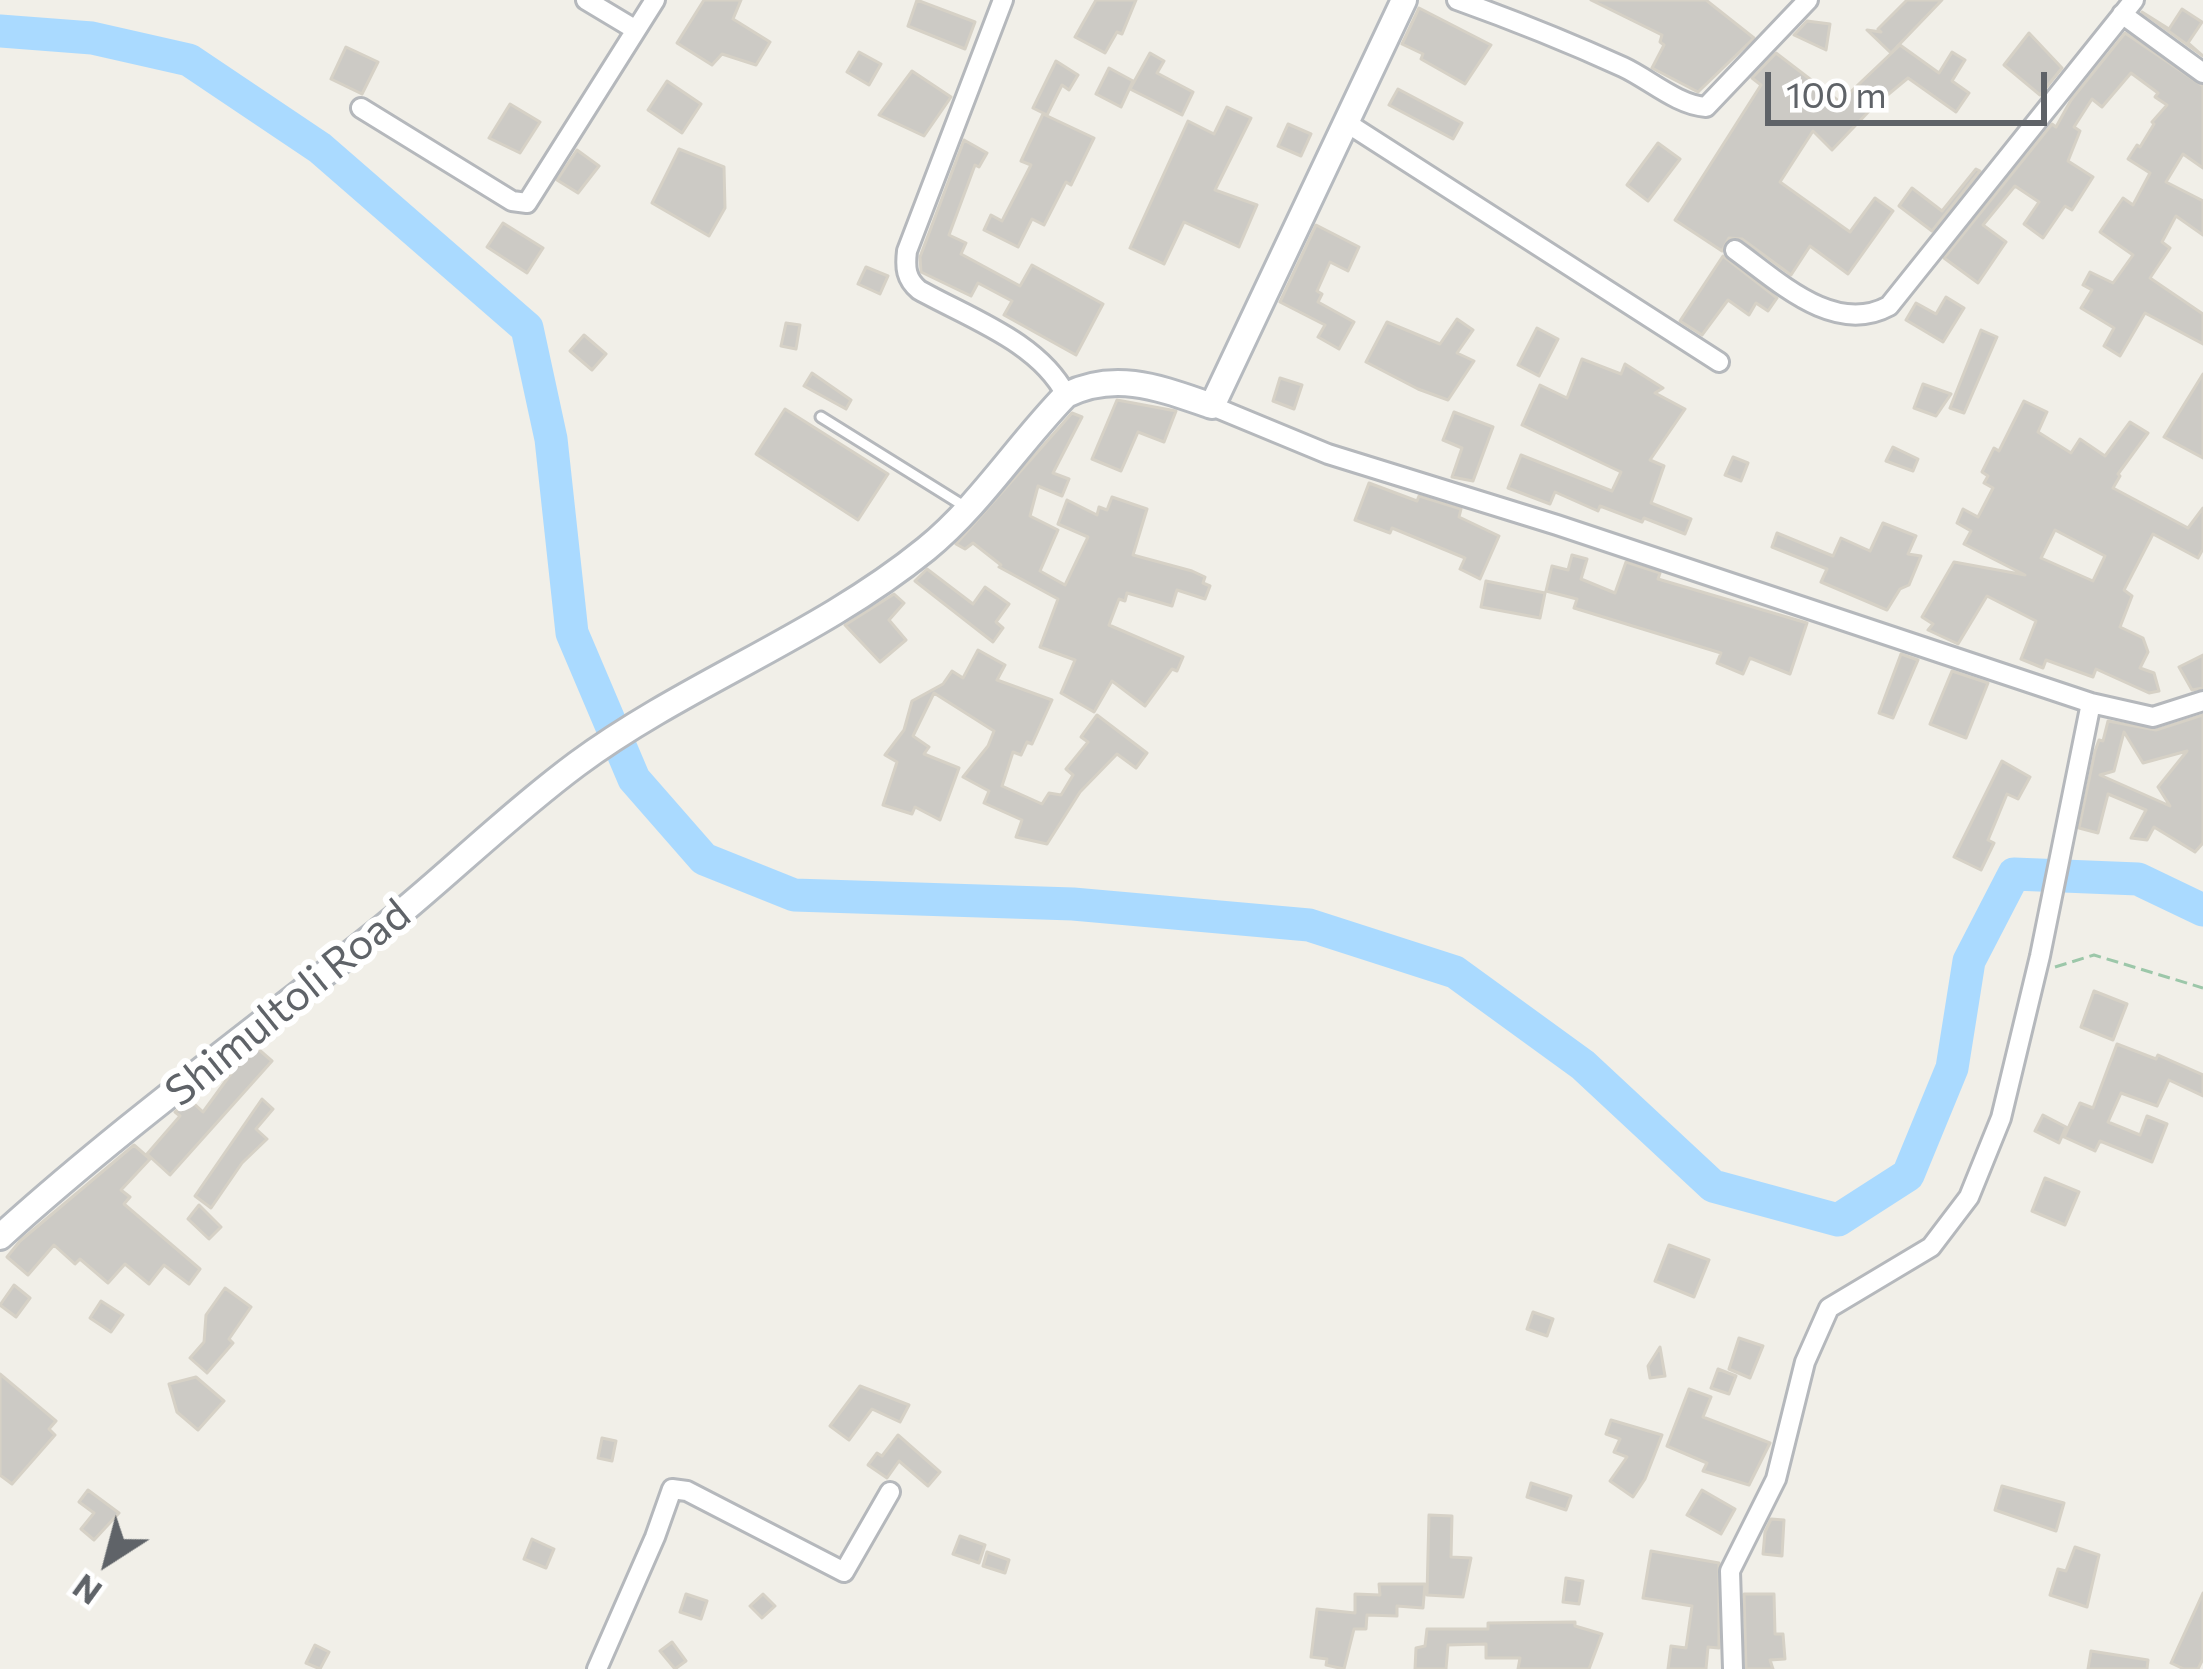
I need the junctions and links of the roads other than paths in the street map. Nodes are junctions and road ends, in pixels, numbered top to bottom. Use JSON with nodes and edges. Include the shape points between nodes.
{"nodes":[{"id":1,"x":586,"y":0,"type":"edge"},
{"id":2,"x":655,"y":0,"type":"edge"},
{"id":3,"x":1003,"y":0,"type":"edge"},
{"id":4,"x":1404,"y":0,"type":"edge"},
{"id":5,"x":1457,"y":0,"type":"edge"},
{"id":6,"x":1808,"y":0,"type":"edge"},
{"id":7,"x":2128,"y":7,"type":"edge"},
{"id":8,"x":636,"y":30,"type":"junction"},
{"id":9,"x":2203,"y":73,"type":"edge"},
{"id":10,"x":361,"y":108,"type":"dead end"},
{"id":11,"x":1347,"y":123,"type":"junction"},
{"id":12,"x":1735,"y":250,"type":"dead end"},
{"id":13,"x":1719,"y":362,"type":"dead end"},
{"id":14,"x":1066,"y":394,"type":"junction"},
{"id":15,"x":1212,"y":406,"type":"junction"},
{"id":16,"x":821,"y":417,"type":"dead end"},
{"id":17,"x":968,"y":508,"type":"junction"},
{"id":18,"x":2203,"y":701,"type":"edge"},
{"id":19,"x":2091,"y":704,"type":"junction"},
{"id":20,"x":0,"y":1237,"type":"edge"},
{"id":21,"x":890,"y":1492,"type":"dead end"},
{"id":22,"x":596,"y":1669,"type":"edge"},
{"id":23,"x":1733,"y":1669,"type":"edge"}],
"edges":[{"from":1,"to":8,"type":"street"},
{"from":2,"to":8,"type":"street"},
{"from":3,"to":14,"type":"street","via":[[906,265],[919,290],[1040,358]]},
{"from":4,"to":11,"type":"street"},
{"from":5,"to":6,"type":"street","via":[[1706,107]]},
{"from":7,"to":9,"type":"street"},
{"from":7,"to":12,"type":"street","via":[[1889,306],[1851,318],[1799,297]]},
{"from":8,"to":10,"type":"street","via":[[527,202],[512,201]]},
{"from":11,"to":13,"type":"street"},
{"from":11,"to":15,"type":"street"},
{"from":14,"to":15,"type":"street","via":[[1128,381]]},
{"from":14,"to":17,"type":"street","name":"Shimultoli Road"},
{"from":15,"to":19,"type":"street","via":[[1328,454]]},
{"from":16,"to":17,"type":"lane"},
{"from":17,"to":20,"type":"street","name":"Shimultoli Road","via":[[925,550],[798,635],[574,766]]},
{"from":18,"to":19,"type":"street","via":[[2153,717]]},
{"from":19,"to":23,"type":"street","via":[[2001,1118],[1969,1197],[1931,1247],[1829,1308],[1805,1362],[1776,1479],[1730,1571]]},
{"from":21,"to":22,"type":"street","via":[[844,1572],[672,1489]]}]}
